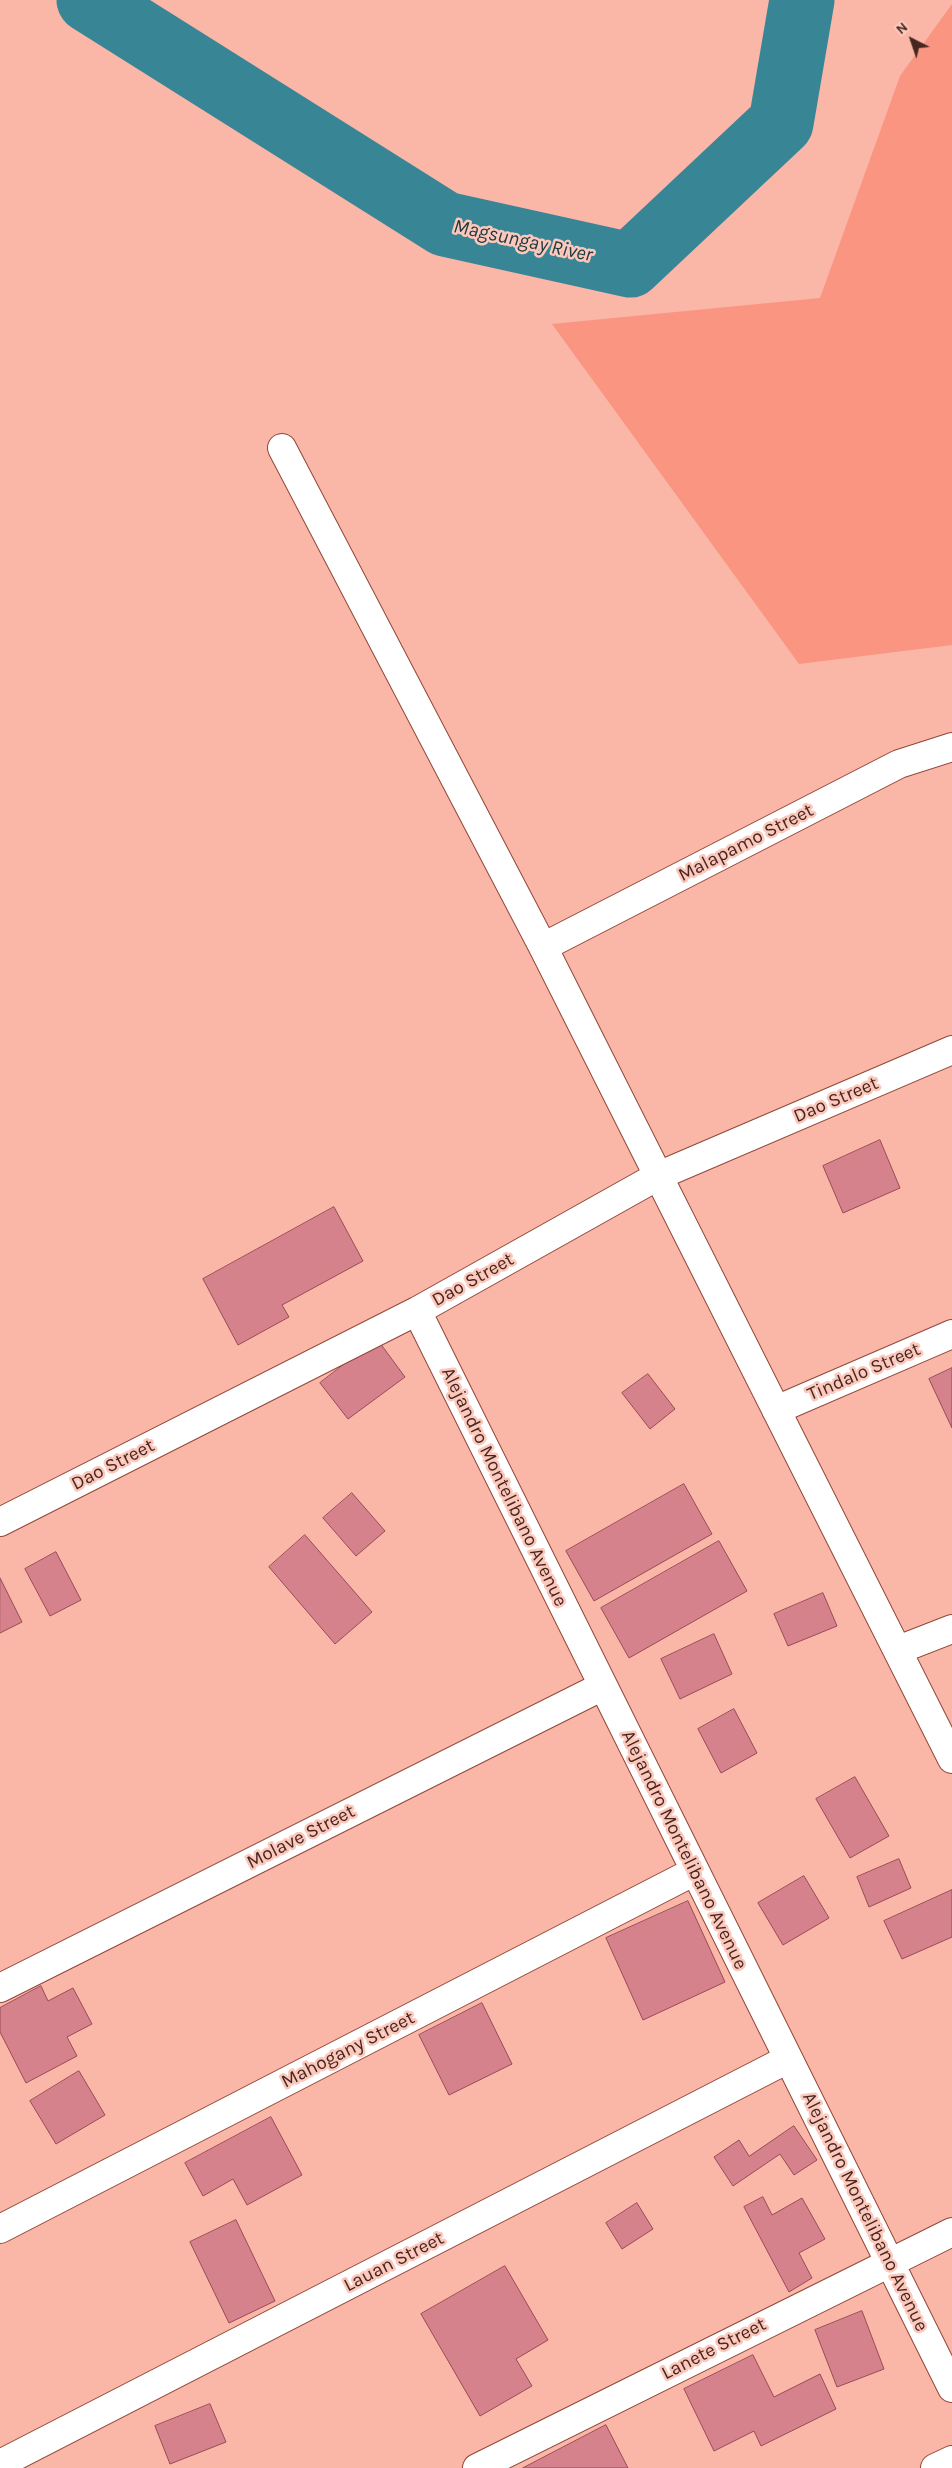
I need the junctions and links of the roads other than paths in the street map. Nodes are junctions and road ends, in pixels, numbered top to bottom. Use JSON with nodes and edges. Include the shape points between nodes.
{"nodes":[{"id":1,"x":282,"y":448,"type":"dead end"},
{"id":2,"x":952,"y":748,"type":"edge"},
{"id":3,"x":543,"y":947,"type":"junction"},
{"id":4,"x":952,"y":1050,"type":"edge"},
{"id":5,"x":658,"y":1176,"type":"junction"},
{"id":6,"x":416,"y":1311,"type":"junction"},
{"id":7,"x":952,"y":1334,"type":"edge"},
{"id":8,"x":776,"y":1410,"type":"junction"},
{"id":9,"x":0,"y":1522,"type":"edge"},
{"id":10,"x":952,"y":1629,"type":"edge"},
{"id":11,"x":898,"y":1650,"type":"junction"},
{"id":12,"x":603,"y":1686,"type":"junction"},
{"id":13,"x":952,"y":1759,"type":"edge"},
{"id":14,"x":695,"y":1871,"type":"junction"},
{"id":15,"x":0,"y":1988,"type":"edge"},
{"id":16,"x":788,"y":2059,"type":"junction"},
{"id":17,"x":0,"y":2229,"type":"edge"},
{"id":18,"x":952,"y":2232,"type":"edge"},
{"id":19,"x":889,"y":2261,"type":"junction"},
{"id":20,"x":952,"y":2388,"type":"edge"},
{"id":21,"x":952,"y":2460,"type":"edge"},
{"id":22,"x":0,"y":2464,"type":"edge"},
{"id":23,"x":477,"y":2468,"type":"edge"},
{"id":24,"x":935,"y":2468,"type":"edge"}],
"edges":[{"from":1,"to":3,"type":"street"},
{"from":2,"to":3,"type":"street","name":"Malapamo Street","via":[[899,764]]},
{"from":3,"to":5,"type":"street"},
{"from":4,"to":5,"type":"street","name":"Dao Street"},
{"from":5,"to":6,"type":"street","name":"Dao Street"},
{"from":5,"to":8,"type":"street"},
{"from":6,"to":9,"type":"street","name":"Dao Street"},
{"from":6,"to":12,"type":"street","name":"Alejandro Montelibano Avenue"},
{"from":7,"to":8,"type":"street","name":"Tindalo Street"},
{"from":8,"to":11,"type":"street"},
{"from":10,"to":11,"type":"street"},
{"from":11,"to":13,"type":"street"},
{"from":12,"to":14,"type":"street","name":"Alejandro Montelibano Avenue"},
{"from":12,"to":15,"type":"street","name":"Molave Street"},
{"from":14,"to":16,"type":"street","name":"Alejandro Montelibano Avenue"},
{"from":14,"to":17,"type":"street","name":"Mahogany Street"},
{"from":16,"to":19,"type":"street","name":"Alejandro Montelibano Avenue"},
{"from":16,"to":22,"type":"street","name":"Lauan Street"},
{"from":18,"to":19,"type":"street","name":"Lanete Street"},
{"from":19,"to":20,"type":"street","name":"Alejandro Montelibano Avenue"},
{"from":19,"to":23,"type":"street","name":"Lanete Street"},
{"from":21,"to":24,"type":"street"}]}
